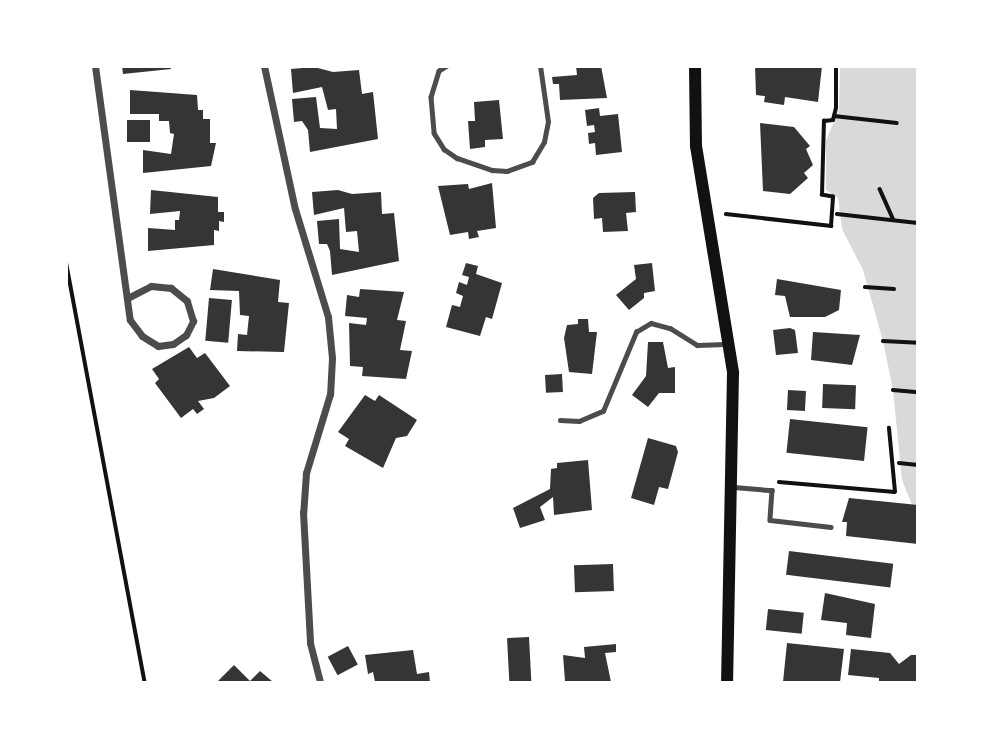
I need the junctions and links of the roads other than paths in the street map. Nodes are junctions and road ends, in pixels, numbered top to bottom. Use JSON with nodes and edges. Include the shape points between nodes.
{"nodes":[{"id":1,"x":95,"y":66,"type":"edge"},
{"id":2,"x":264,"y":66,"type":"edge"},
{"id":3,"x":447,"y":66,"type":"edge"},
{"id":4,"x":540,"y":66,"type":"edge"},
{"id":5,"x":695,"y":66,"type":"edge"},
{"id":6,"x":129,"y":297,"type":"junction"},
{"id":7,"x":730,"y":344,"type":"junction"},
{"id":8,"x":560,"y":420,"type":"dead end"},
{"id":9,"x":734,"y":487,"type":"junction"},
{"id":10,"x":831,"y":527,"type":"dead end"},
{"id":11,"x":320,"y":682,"type":"edge"},
{"id":12,"x":727,"y":682,"type":"edge"}],
"edges":[{"from":1,"to":6,"type":"street"},
{"from":2,"to":11,"type":"street","via":[[295,209],[328,317],[332,358],[330,394],[306,473],[303,512],[310,643]]},
{"from":3,"to":4,"type":"lane","via":[[439,71],[431,97],[434,133],[457,158],[507,171],[532,162],[544,142],[548,122]]},
{"from":5,"to":7,"type":"main road","via":[[696,146]]},
{"from":6,"to":6,"type":"street","via":[[130,320],[142,336],[158,345],[173,344],[186,335],[193,321],[187,301],[172,288],[151,286]]},
{"from":7,"to":8,"type":"lane","via":[[698,345],[670,328],[651,323],[636,332],[603,411],[579,421]]},
{"from":7,"to":9,"type":"main road"},
{"from":9,"to":10,"type":"lane","via":[[772,490],[769,520]]},
{"from":9,"to":12,"type":"main road"}]}
